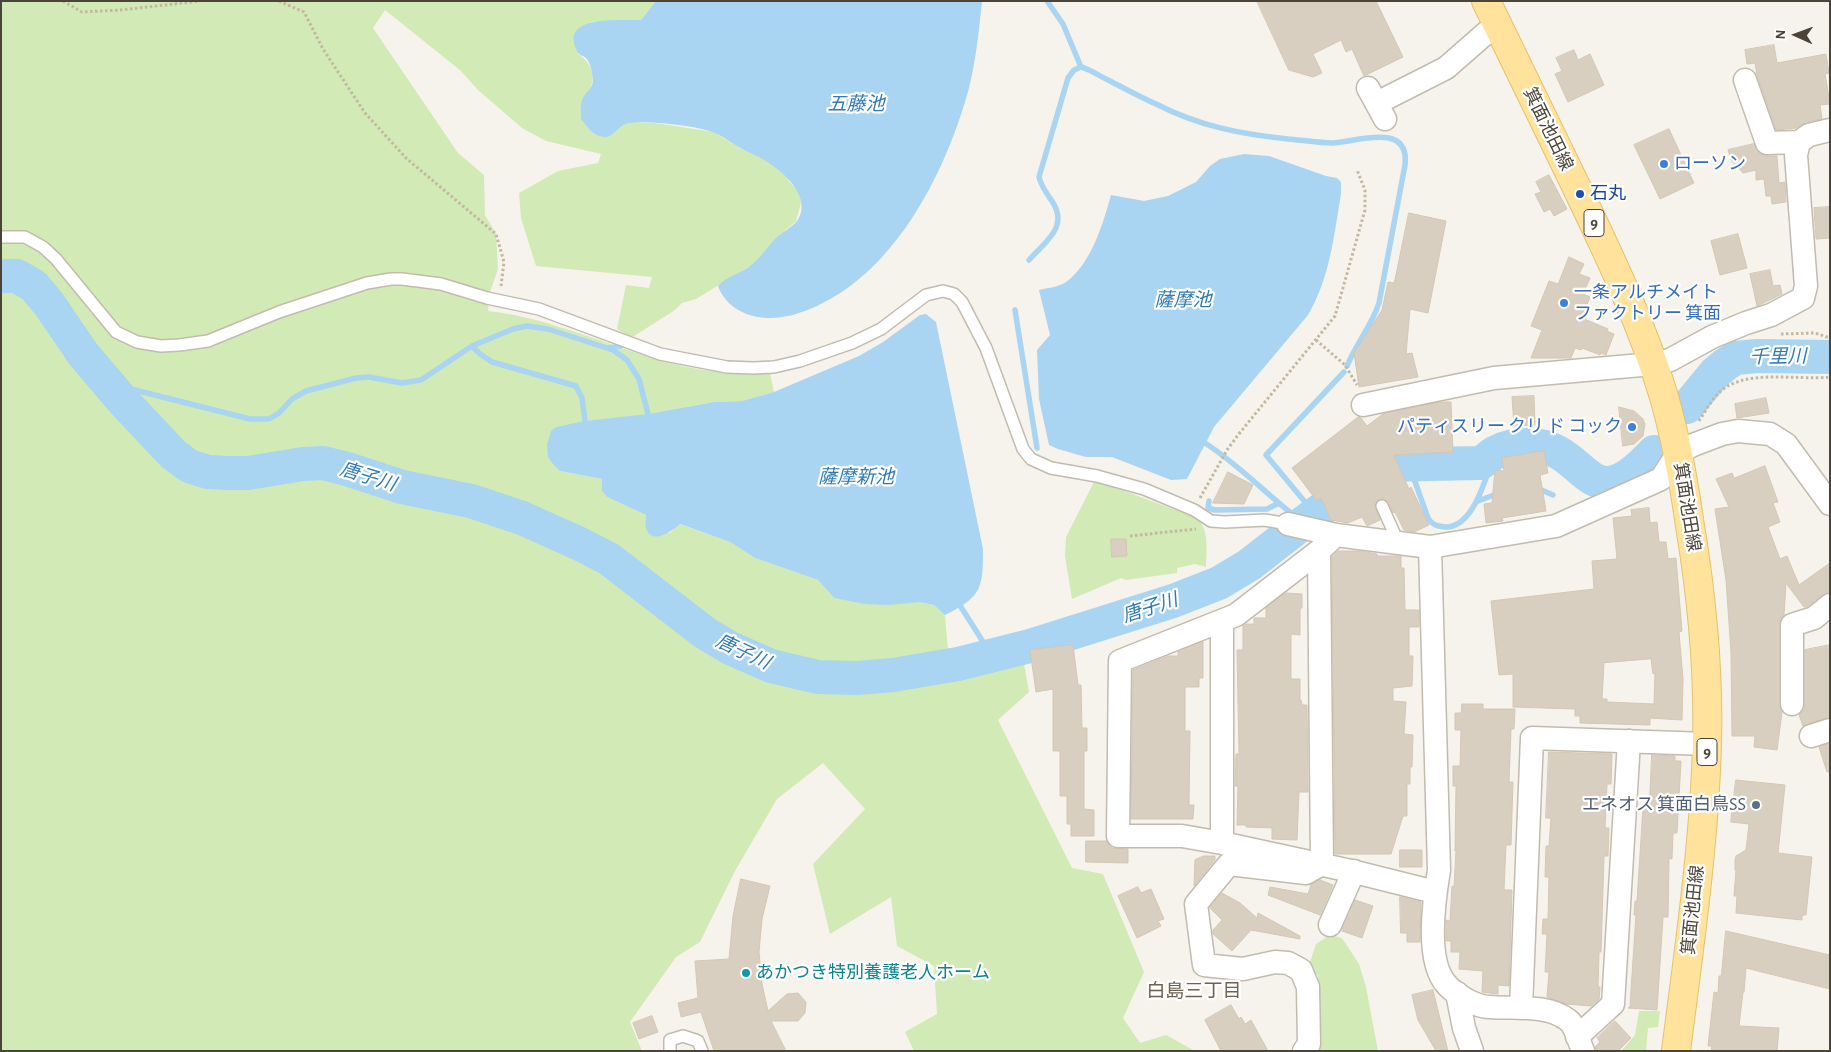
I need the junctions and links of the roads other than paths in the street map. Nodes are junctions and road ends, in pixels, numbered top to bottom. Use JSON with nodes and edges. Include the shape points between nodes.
{"nodes":[{"id":1,"x":1492,"y":13,"type":"edge"},
{"id":2,"x":1746,"y":80,"type":"dead end"},
{"id":3,"x":1377,"y":103,"type":"dead end"},
{"id":4,"x":1830,"y":130,"type":"edge"},
{"id":5,"x":1798,"y":142,"type":"junction"},
{"id":6,"x":1,"y":237,"type":"edge"},
{"id":7,"x":1653,"y":364,"type":"junction"},
{"id":8,"x":1363,"y":406,"type":"dead end"},
{"id":9,"x":1678,"y":454,"type":"junction"},
{"id":10,"x":1830,"y":504,"type":"edge"},
{"id":11,"x":1382,"y":506,"type":"dead end"},
{"id":12,"x":1298,"y":527,"type":"joint"},
{"id":13,"x":1336,"y":535,"type":"junction"},
{"id":14,"x":1399,"y":544,"type":"junction"},
{"id":15,"x":1430,"y":547,"type":"junction"},
{"id":16,"x":1319,"y":551,"type":"junction"},
{"id":17,"x":1830,"y":605,"type":"edge"},
{"id":18,"x":1222,"y":622,"type":"junction"},
{"id":19,"x":1792,"y":704,"type":"dead end"},
{"id":20,"x":1628,"y":742,"type":"junction"},
{"id":21,"x":1707,"y":744,"type":"junction"},
{"id":22,"x":1222,"y":843,"type":"junction"},
{"id":23,"x":1322,"y":864,"type":"junction"},
{"id":24,"x":1354,"y":871,"type":"junction"},
{"id":25,"x":1435,"y":892,"type":"junction"},
{"id":26,"x":1330,"y":925,"type":"dead end"},
{"id":27,"x":1457,"y":993,"type":"junction"},
{"id":28,"x":1521,"y":1008,"type":"junction"},
{"id":29,"x":1579,"y":1043,"type":"edge"},
{"id":30,"x":670,"y":1051,"type":"edge"},
{"id":31,"x":702,"y":1051,"type":"edge"},
{"id":32,"x":1304,"y":1051,"type":"edge"},
{"id":33,"x":1472,"y":1051,"type":"edge"},
{"id":34,"x":1676,"y":1051,"type":"edge"}],
"edges":[{"from":1,"to":3,"type":"street","via":[[1486,33],[1446,68]]},
{"from":1,"to":7,"type":"main road","name":"箕面池田線","number":"9","via":[[1599,234]]},
{"from":2,"to":5,"type":"street","via":[[1767,143]]},
{"from":4,"to":5,"type":"street","via":[[1808,135]]},
{"from":5,"to":7,"type":"street","via":[[1796,155],[1806,286],[1802,298],[1670,360]]},
{"from":6,"to":12,"type":"lane","via":[[25,237],[43,246],[116,332],[148,344],[180,345],[208,341],[279,312],[391,279],[441,284],[531,307],[660,354],[727,367],[753,368],[800,361],[835,349],[881,329],[926,295],[943,291],[954,294],[962,302],[986,348],[1023,449],[1031,459],[1051,468],[1144,489],[1194,510],[1205,518],[1217,521],[1256,519]]},
{"from":7,"to":8,"type":"street","via":[[1494,378]]},
{"from":7,"to":9,"type":"main road","name":"箕面池田線","number":"9"},
{"from":9,"to":10,"type":"street","via":[[1722,434],[1738,431],[1770,434],[1786,444]]},
{"from":9,"to":15,"type":"street","via":[[1661,479],[1556,526]]},
{"from":9,"to":21,"type":"main road","name":"箕面池田線","number":"9","via":[[1697,567],[1707,668]]},
{"from":11,"to":14,"type":"lane"},
{"from":12,"to":13,"type":"street"},
{"from":13,"to":14,"type":"street"},
{"from":13,"to":16,"type":"street"},
{"from":14,"to":15,"type":"street"},
{"from":15,"to":25,"type":"street","via":[[1439,870]]},
{"from":16,"to":18,"type":"street","via":[[1236,615]]},
{"from":16,"to":23,"type":"street"},
{"from":17,"to":19,"type":"street","via":[[1814,618],[1792,625]]},
{"from":18,"to":22,"type":"street"},
{"from":18,"to":22,"type":"street","via":[[1120,661],[1118,836],[1182,836]]},
{"from":20,"to":21,"type":"street"},
{"from":20,"to":28,"type":"street","via":[[1532,738]]},
{"from":20,"to":29,"type":"street","via":[[1613,1004]]},
{"from":21,"to":34,"type":"main road","name":"箕面池田線","number":"9","via":[[1692,930]]},
{"from":22,"to":23,"type":"street"},
{"from":23,"to":24,"type":"street"},
{"from":23,"to":32,"type":"street","via":[[1306,873],[1229,864],[1196,904],[1204,965],[1243,969],[1275,962],[1288,963],[1301,970],[1308,988],[1309,1044]]},
{"from":24,"to":25,"type":"street"},
{"from":24,"to":26,"type":"street"},
{"from":25,"to":27,"type":"street","via":[[1432,948],[1446,985]]},
{"from":27,"to":28,"type":"street","via":[[1465,1000],[1488,1008]]},
{"from":27,"to":33,"type":"street"},
{"from":28,"to":29,"type":"street","via":[[1555,1012],[1570,1022]]},
{"from":30,"to":31,"type":"lane","via":[[670,1040],[684,1036],[698,1041]]}]}
